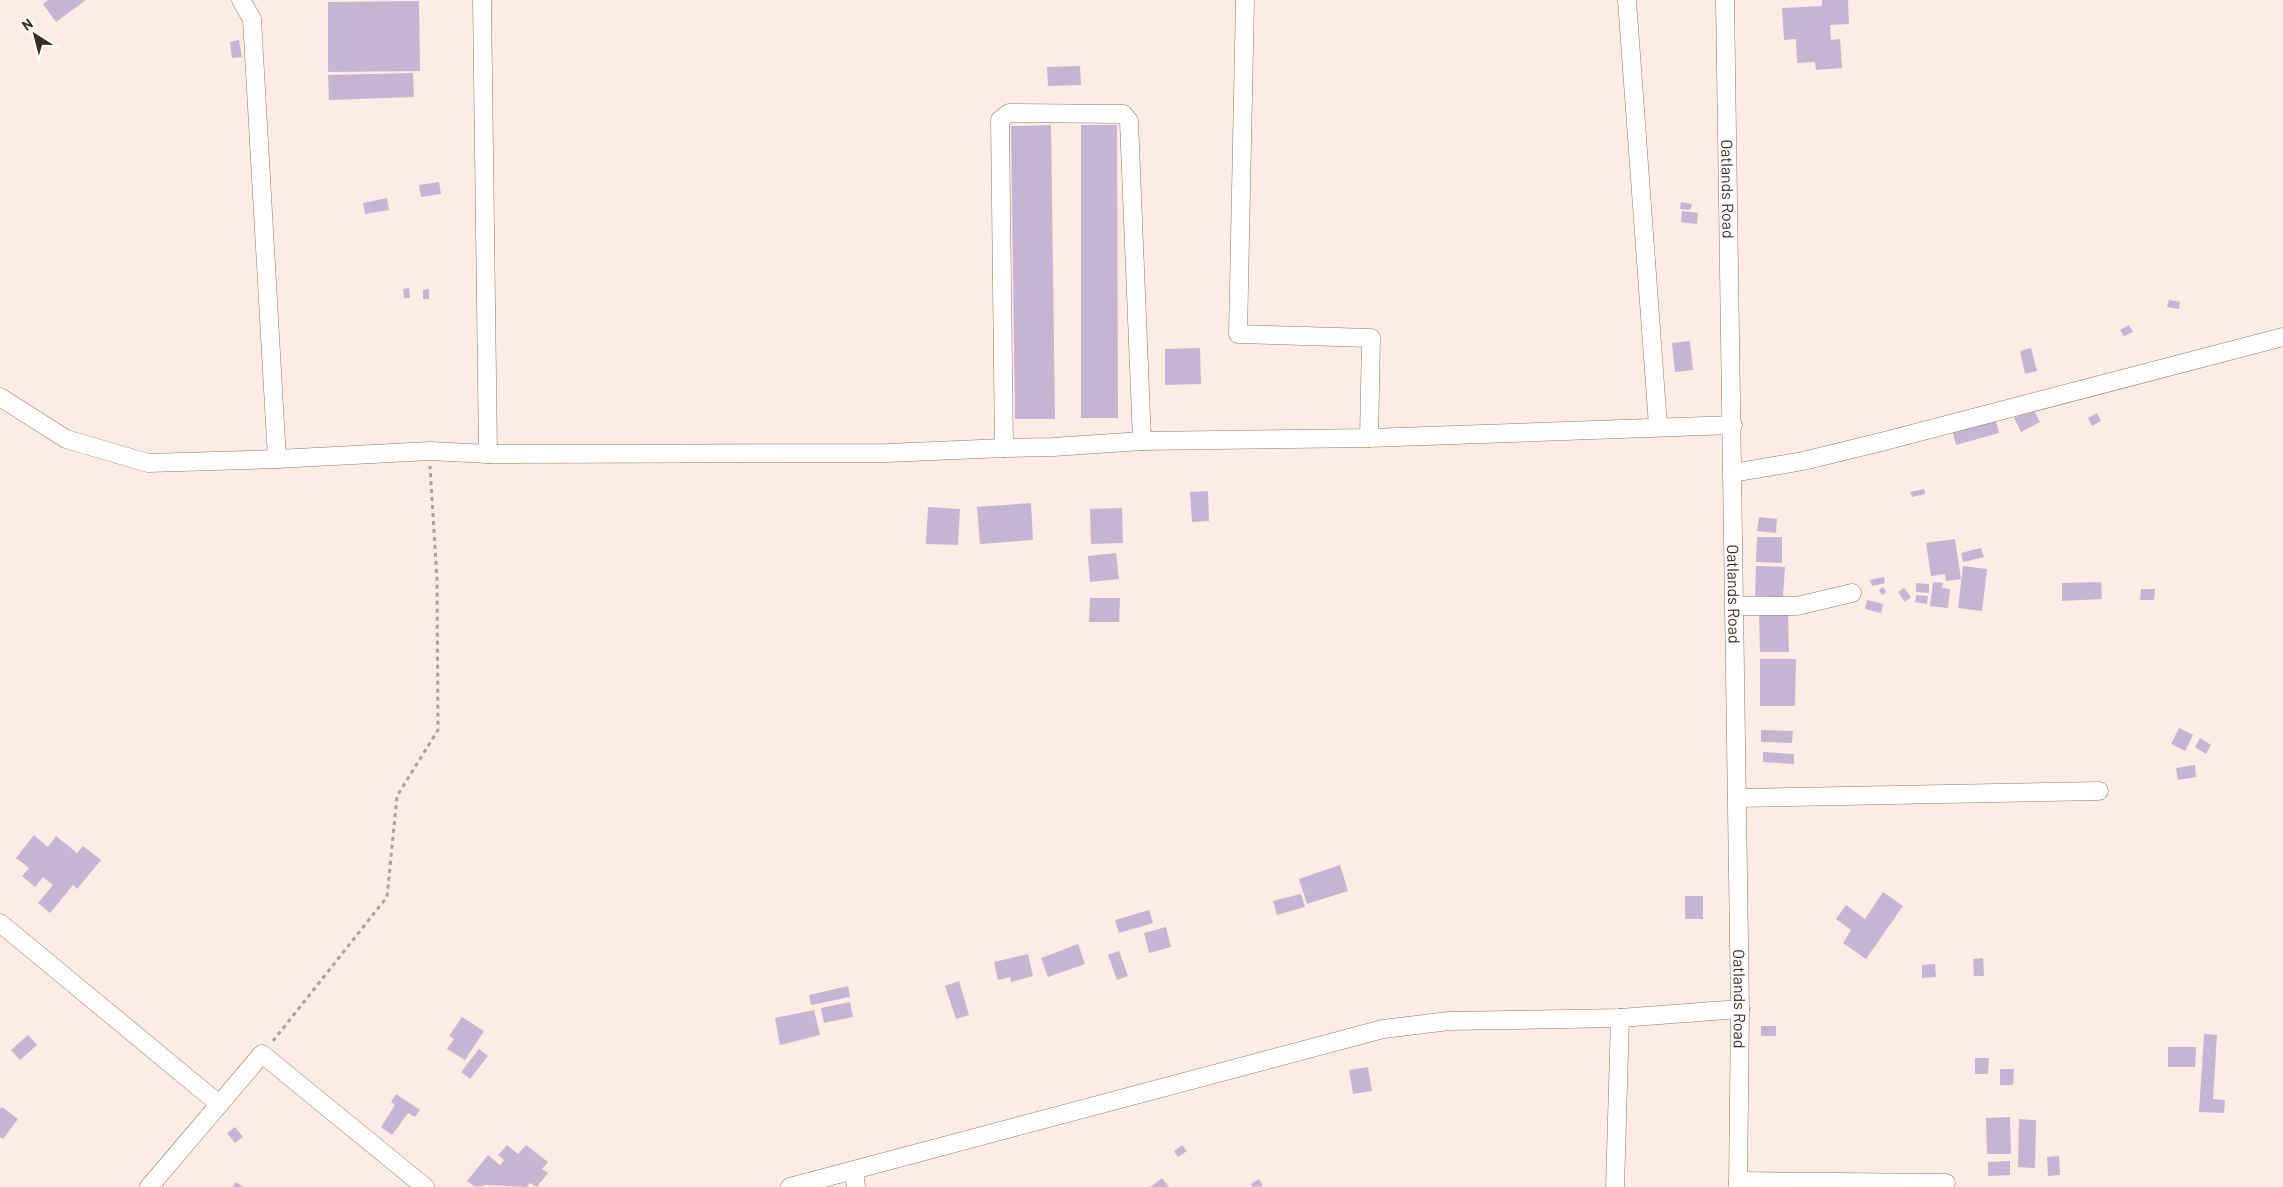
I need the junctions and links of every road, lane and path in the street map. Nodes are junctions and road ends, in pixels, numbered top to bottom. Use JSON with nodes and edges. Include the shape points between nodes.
{"nodes":[{"id":1,"x":241,"y":0,"type":"edge"},
{"id":2,"x":482,"y":0,"type":"edge"},
{"id":3,"x":1245,"y":0,"type":"edge"},
{"id":4,"x":1627,"y":0,"type":"edge"},
{"id":5,"x":1725,"y":0,"type":"edge"},
{"id":6,"x":2283,"y":337,"type":"edge"},
{"id":7,"x":0,"y":397,"type":"edge"},
{"id":8,"x":1733,"y":425,"type":"junction"},
{"id":9,"x":1658,"y":426,"type":"junction"},
{"id":10,"x":1369,"y":438,"type":"junction"},
{"id":11,"x":1142,"y":441,"type":"junction"},
{"id":12,"x":1004,"y":448,"type":"junction"},
{"id":13,"x":430,"y":451,"type":"junction"},
{"id":14,"x":488,"y":454,"type":"junction"},
{"id":15,"x":278,"y":459,"type":"junction"},
{"id":16,"x":1734,"y":473,"type":"junction"},
{"id":17,"x":1852,"y":593,"type":"dead end"},
{"id":18,"x":1735,"y":606,"type":"junction"},
{"id":19,"x":2099,"y":791,"type":"dead end"},
{"id":20,"x":1737,"y":798,"type":"junction"},
{"id":21,"x":0,"y":923,"type":"edge"},
{"id":22,"x":1740,"y":1009,"type":"junction"},
{"id":23,"x":1620,"y":1018,"type":"junction"},
{"id":24,"x":262,"y":1054,"type":"junction"},
{"id":25,"x":219,"y":1104,"type":"junction"},
{"id":26,"x":855,"y":1179,"type":"edge"},
{"id":27,"x":1946,"y":1182,"type":"dead end"},
{"id":28,"x":1738,"y":1184,"type":"edge"},
{"id":29,"x":149,"y":1187,"type":"edge"},
{"id":30,"x":425,"y":1187,"type":"edge"},
{"id":31,"x":790,"y":1187,"type":"edge"},
{"id":32,"x":1615,"y":1187,"type":"edge"}],
"edges":[{"from":1,"to":15,"type":"street","via":[[252,19]]},
{"from":2,"to":14,"type":"street"},
{"from":3,"to":10,"type":"street","via":[[1238,334],[1371,338]]},
{"from":4,"to":9,"type":"street"},
{"from":5,"to":8,"type":"street","name":"Oatlands Road"},
{"from":6,"to":16,"type":"street","via":[[1803,462]]},
{"from":7,"to":15,"type":"street","via":[[66,439],[148,463]]},
{"from":8,"to":9,"type":"street"},
{"from":8,"to":16,"type":"street","name":"Oatlands Road"},
{"from":9,"to":10,"type":"street"},
{"from":10,"to":11,"type":"street"},
{"from":11,"to":12,"type":"street"},
{"from":11,"to":12,"type":"street","via":[[1129,121],[1123,114],[1009,113],[1000,120]]},
{"from":12,"to":14,"type":"street","via":[[887,453]]},
{"from":13,"to":14,"type":"street"},
{"from":13,"to":15,"type":"street"},
{"from":13,"to":24,"type":"path","via":[[438,580],[438,730],[397,796],[387,897]]},
{"from":16,"to":18,"type":"street","name":"Oatlands Road"},
{"from":17,"to":18,"type":"street","via":[[1797,606]]},
{"from":18,"to":20,"type":"street","name":"Oatlands Road"},
{"from":19,"to":20,"type":"street"},
{"from":20,"to":22,"type":"street","name":"Oatlands Road"},
{"from":21,"to":25,"type":"street"},
{"from":22,"to":23,"type":"street"},
{"from":22,"to":28,"type":"street","name":"Oatlands Road"},
{"from":23,"to":26,"type":"street","via":[[1449,1021],[1383,1029]]},
{"from":23,"to":32,"type":"street"},
{"from":24,"to":25,"type":"street"},
{"from":24,"to":30,"type":"street"},
{"from":25,"to":29,"type":"street"},
{"from":26,"to":31,"type":"street"},
{"from":27,"to":28,"type":"street"}]}
